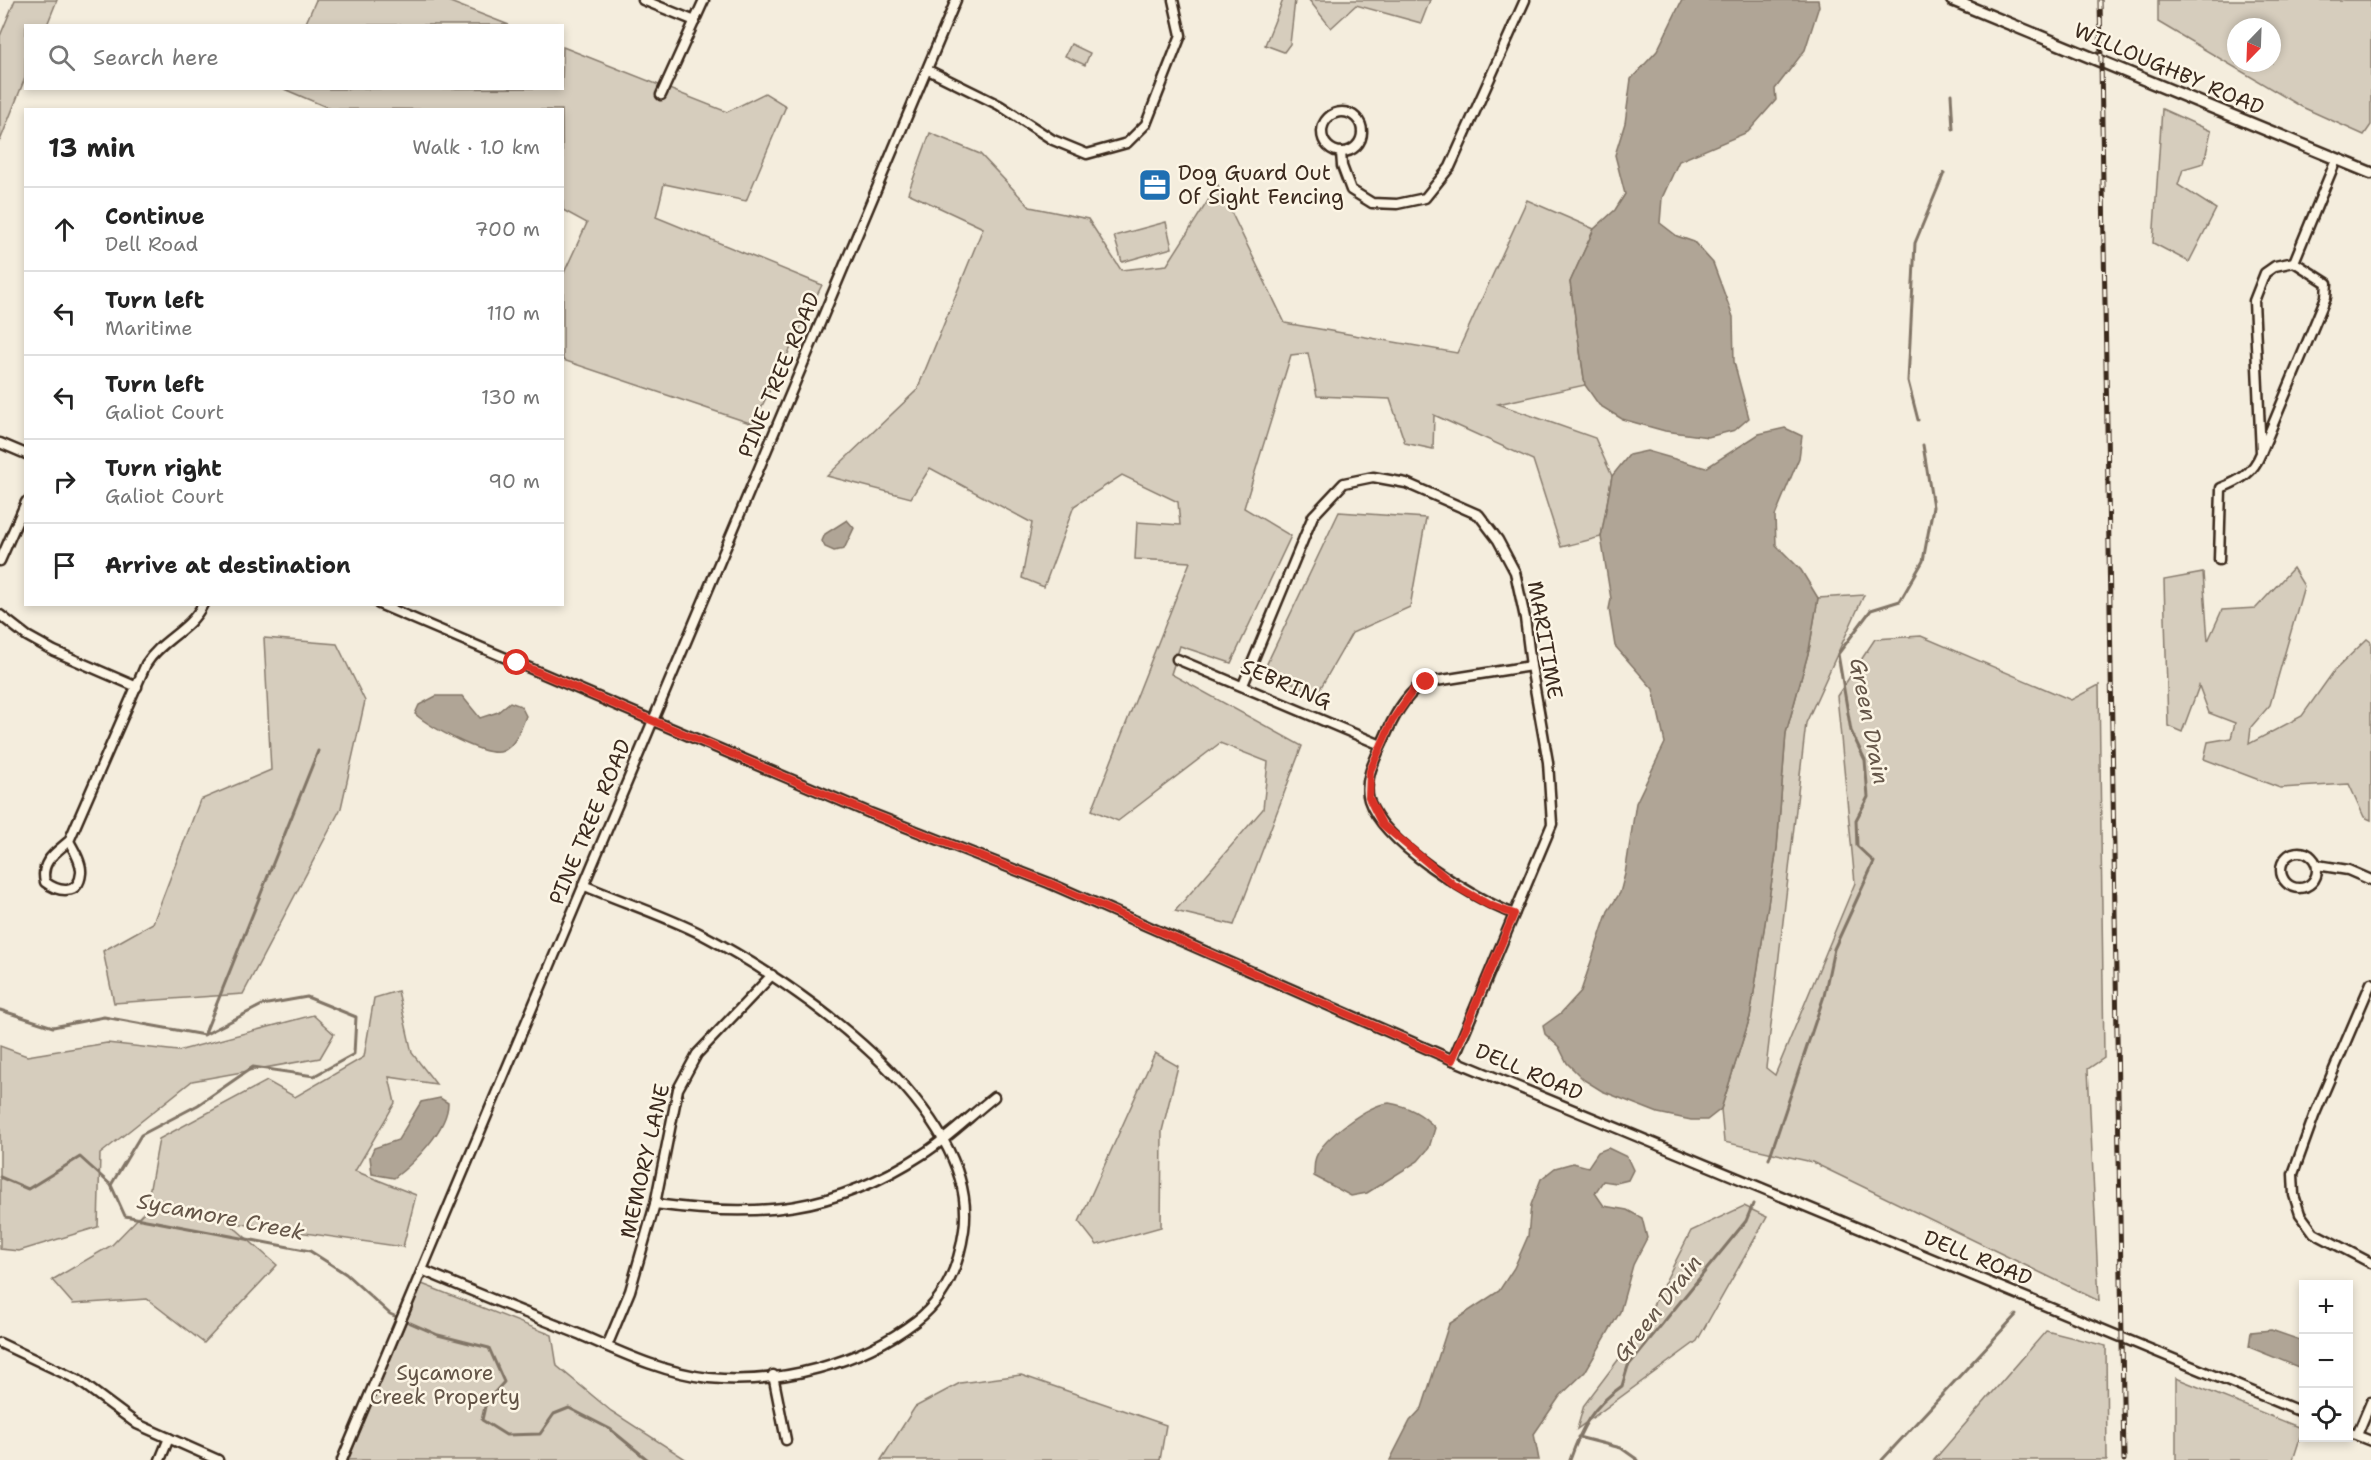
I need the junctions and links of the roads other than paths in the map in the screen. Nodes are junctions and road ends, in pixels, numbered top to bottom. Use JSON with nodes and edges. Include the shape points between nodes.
{"nodes":[{"id":1,"x":643,"y":0,"type":"edge"},
{"id":2,"x":704,"y":0,"type":"edge"},
{"id":3,"x":956,"y":0,"type":"edge"},
{"id":4,"x":1173,"y":0,"type":"edge"},
{"id":5,"x":1525,"y":0,"type":"edge"},
{"id":6,"x":1952,"y":0,"type":"edge"},
{"id":7,"x":695,"y":21,"type":"junction"},
{"id":8,"x":928,"y":70,"type":"junction"},
{"id":9,"x":661,"y":95,"type":"dead end"},
{"id":10,"x":1341,"y":152,"type":"junction"},
{"id":11,"x":2336,"y":160,"type":"junction"},
{"id":12,"x":2371,"y":173,"type":"edge"},
{"id":13,"x":2294,"y":262,"type":"junction"},
{"id":14,"x":0,"y":443,"type":"edge"},
{"id":15,"x":24,"y":453,"type":"edge"},
{"id":16,"x":2261,"y":453,"type":"junction"},
{"id":17,"x":24,"y":507,"type":"edge"},
{"id":18,"x":2219,"y":560,"type":"dead end"},
{"id":19,"x":0,"y":561,"type":"edge"},
{"id":20,"x":202,"y":606,"type":"edge"},
{"id":21,"x":384,"y":606,"type":"edge"},
{"id":22,"x":0,"y":615,"type":"edge"},
{"id":23,"x":1177,"y":658,"type":"dead end"},
{"id":24,"x":1530,"y":666,"type":"junction"},
{"id":25,"x":1243,"y":685,"type":"junction"},
{"id":26,"x":136,"y":687,"type":"junction"},
{"id":27,"x":653,"y":721,"type":"junction"},
{"id":28,"x":1381,"y":745,"type":"junction"},
{"id":29,"x":69,"y":841,"type":"junction"},
{"id":30,"x":2317,"y":865,"type":"junction"},
{"id":31,"x":2371,"y":880,"type":"edge"},
{"id":32,"x":583,"y":885,"type":"junction"},
{"id":33,"x":1514,"y":914,"type":"junction"},
{"id":34,"x":772,"y":975,"type":"junction"},
{"id":35,"x":2371,"y":983,"type":"edge"},
{"id":36,"x":1452,"y":1060,"type":"junction"},
{"id":37,"x":994,"y":1097,"type":"dead end"},
{"id":38,"x":944,"y":1138,"type":"junction"},
{"id":39,"x":656,"y":1204,"type":"junction"},
{"id":40,"x":2371,"y":1263,"type":"edge"},
{"id":41,"x":422,"y":1270,"type":"junction"},
{"id":42,"x":0,"y":1343,"type":"edge"},
{"id":43,"x":607,"y":1346,"type":"junction"},
{"id":44,"x":773,"y":1375,"type":"junction"},
{"id":45,"x":2371,"y":1402,"type":"edge"},
{"id":46,"x":2299,"y":1411,"type":"edge"},
{"id":47,"x":2353,"y":1433,"type":"edge"},
{"id":48,"x":169,"y":1438,"type":"junction"},
{"id":49,"x":786,"y":1440,"type":"dead end"},
{"id":50,"x":2371,"y":1441,"type":"edge"},
{"id":51,"x":160,"y":1460,"type":"edge"},
{"id":52,"x":218,"y":1460,"type":"edge"},
{"id":53,"x":342,"y":1460,"type":"edge"}],
"edges":[{"from":1,"to":7,"type":"street"},
{"from":2,"to":7,"type":"street"},
{"from":3,"to":8,"type":"street","name":"PINE TREE ROAD"},
{"from":4,"to":8,"type":"street","via":[[1181,35],[1146,124],[1127,143],[1087,154],[1053,140],[999,105]]},
{"from":5,"to":10,"type":"street","via":[[1450,167],[1425,198],[1397,204],[1372,203],[1351,190]]},
{"from":6,"to":11,"type":"street","name":"WILLOUGHBY ROAD"},
{"from":7,"to":9,"type":"street"},
{"from":8,"to":27,"type":"street","name":"PINE TREE ROAD"},
{"from":10,"to":10,"type":"street","via":[[1354,149],[1362,138],[1361,124],[1346,112],[1333,114],[1322,130],[1325,143]]},
{"from":11,"to":12,"type":"street","name":"WILLOUGHBY ROAD"},
{"from":11,"to":13,"type":"street"},
{"from":13,"to":16,"type":"street","via":[[2265,273],[2254,301]]},
{"from":13,"to":16,"type":"street","via":[[2324,279],[2327,290]]},
{"from":14,"to":15,"type":"street"},
{"from":16,"to":18,"type":"street","via":[[2243,480],[2221,488]]},
{"from":17,"to":19,"type":"street"},
{"from":20,"to":26,"type":"street","via":[[191,623],[154,651]]},
{"from":21,"to":27,"type":"street","name":"DELL ROAD"},
{"from":22,"to":26,"type":"street","via":[[54,651]]},
{"from":23,"to":25,"type":"street","name":"SEBRING"},
{"from":24,"to":25,"type":"street","name":"MARITIME","via":[[1515,572],[1479,515],[1406,483],[1373,477],[1344,483],[1313,516]]},
{"from":24,"to":28,"type":"street","via":[[1423,683],[1401,707]]},
{"from":24,"to":33,"type":"street","name":"MARITIME","via":[[1548,762],[1552,824]]},
{"from":25,"to":28,"type":"street","name":"SEBRING"},
{"from":26,"to":29,"type":"street"},
{"from":27,"to":32,"type":"street","name":"PINE TREE ROAD"},
{"from":27,"to":36,"type":"street","name":"DELL ROAD","via":[[1049,883]]},
{"from":28,"to":33,"type":"street","via":[[1370,771],[1369,798],[1382,824],[1454,885]]},
{"from":29,"to":29,"type":"street","via":[[46,863],[43,873],[45,882],[62,891],[78,883],[81,872]]},
{"from":30,"to":30,"type":"street","via":[[2315,880],[2304,888],[2290,886],[2282,876],[2281,867],[2293,853],[2310,855]]},
{"from":30,"to":31,"type":"street","via":[[2348,870]]},
{"from":32,"to":34,"type":"street","via":[[701,934]]},
{"from":32,"to":41,"type":"street","name":"PINE TREE ROAD"},
{"from":33,"to":36,"type":"street","name":"MARITIME"},
{"from":34,"to":38,"type":"street","via":[[840,1024],[920,1104]]},
{"from":34,"to":39,"type":"street","name":"MEMORY LANE","via":[[697,1054],[686,1072],[672,1111]]},
{"from":35,"to":40,"type":"street","via":[[2293,1174],[2300,1214],[2314,1233]]},
{"from":36,"to":46,"type":"street","name":"DELL ROAD"},
{"from":37,"to":38,"type":"street"},
{"from":38,"to":39,"type":"street","via":[[922,1155],[866,1184],[793,1209],[761,1212]]},
{"from":38,"to":44,"type":"street","via":[[965,1199],[966,1220],[956,1269],[928,1312],[897,1335],[841,1362]]},
{"from":39,"to":43,"type":"street","name":"MEMORY LANE","via":[[619,1324]]},
{"from":41,"to":43,"type":"street"},
{"from":41,"to":53,"type":"street","name":"PINE TREE ROAD"},
{"from":42,"to":48,"type":"street","via":[[78,1380],[122,1416]]},
{"from":43,"to":44,"type":"street","via":[[684,1374],[730,1378]]},
{"from":44,"to":49,"type":"street"},
{"from":45,"to":47,"type":"street"},
{"from":47,"to":50,"type":"street"},
{"from":48,"to":51,"type":"street"},
{"from":48,"to":52,"type":"street"}]}
